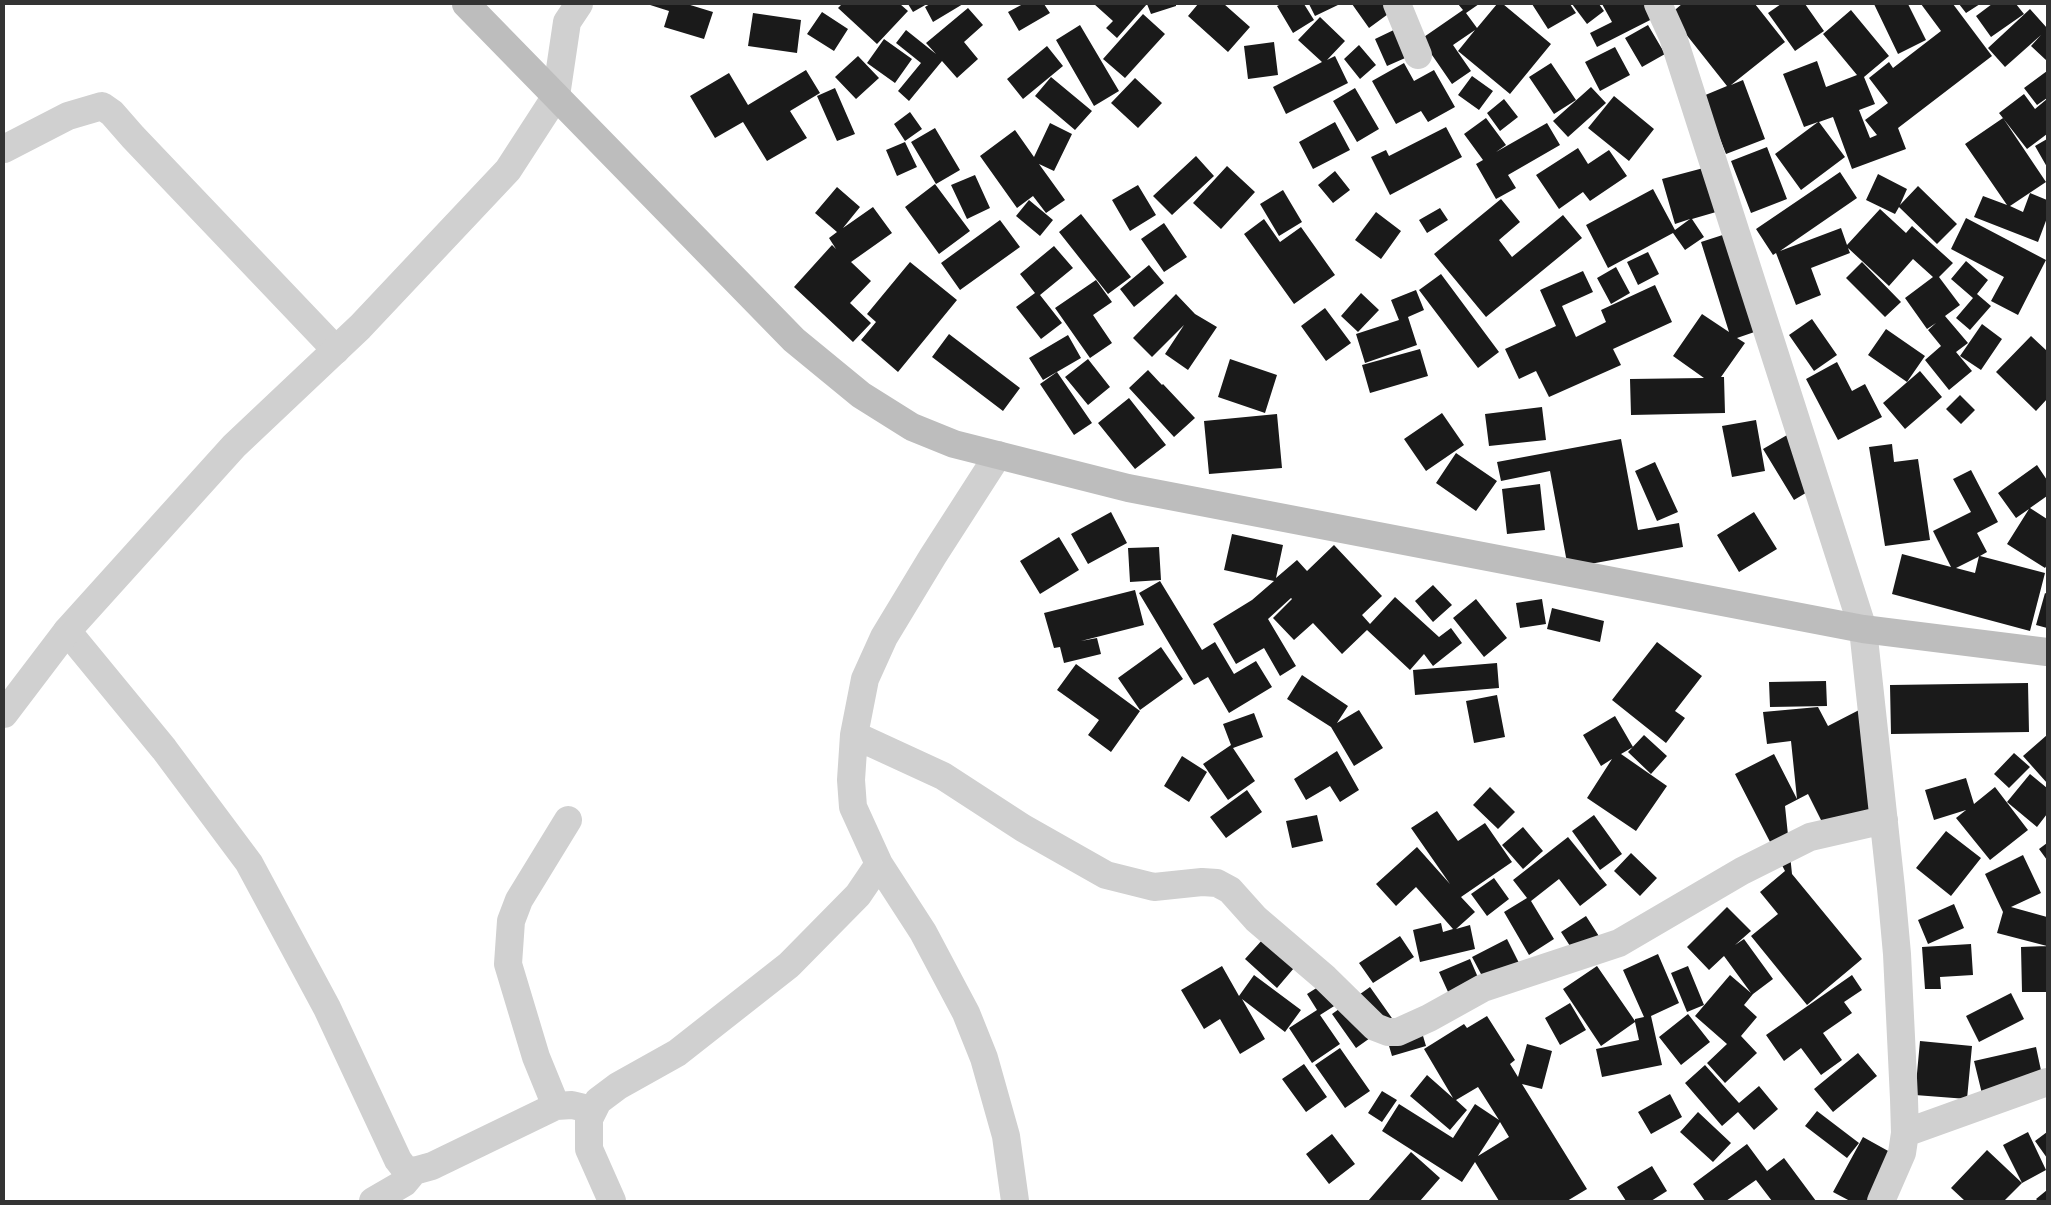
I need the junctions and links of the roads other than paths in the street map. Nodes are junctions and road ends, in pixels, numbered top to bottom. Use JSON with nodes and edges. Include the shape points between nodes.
{"nodes":[{"id":1,"x":466,"y":4,"type":"edge"},
{"id":2,"x":579,"y":4,"type":"edge"},
{"id":3,"x":1397,"y":4,"type":"edge"},
{"id":4,"x":1658,"y":4,"type":"edge"},
{"id":5,"x":1418,"y":55,"type":"dead end"},
{"id":6,"x":556,"y":96,"type":"junction"},
{"id":7,"x":4,"y":149,"type":"edge"},
{"id":8,"x":336,"y":350,"type":"junction"},
{"id":9,"x":998,"y":455,"type":"junction"},
{"id":10,"x":1864,"y":629,"type":"junction"},
{"id":11,"x":67,"y":631,"type":"junction"},
{"id":12,"x":2047,"y":652,"type":"edge"},
{"id":13,"x":4,"y":714,"type":"edge"},
{"id":14,"x":854,"y":735,"type":"junction"},
{"id":15,"x":568,"y":820,"type":"dead end"},
{"id":16,"x":1884,"y":820,"type":"junction"},
{"id":17,"x":879,"y":864,"type":"junction"},
{"id":18,"x":2047,"y":1082,"type":"edge"},
{"id":19,"x":556,"y":1106,"type":"junction"},
{"id":20,"x":593,"y":1110,"type":"junction"},
{"id":21,"x":1905,"y":1133,"type":"junction"},
{"id":22,"x":414,"y":1171,"type":"junction"},
{"id":23,"x":373,"y":1201,"type":"edge"},
{"id":24,"x":612,"y":1201,"type":"edge"},
{"id":25,"x":1015,"y":1201,"type":"edge"},
{"id":26,"x":1881,"y":1201,"type":"edge"}],
"edges":[{"from":1,"to":6,"type":"main road"},
{"from":2,"to":6,"type":"street","via":[[567,22]]},
{"from":3,"to":5,"type":"street"},
{"from":4,"to":10,"type":"street","via":[[1673,37]]},
{"from":6,"to":8,"type":"street","via":[[508,170]]},
{"from":6,"to":9,"type":"main road","via":[[794,340],[861,395],[912,427],[954,444]]},
{"from":7,"to":8,"type":"street","via":[[68,116],[102,106]]},
{"from":8,"to":11,"type":"street","via":[[234,446]]},
{"from":9,"to":10,"type":"main road","via":[[1128,488]]},
{"from":9,"to":14,"type":"street","via":[[884,637],[865,679]]},
{"from":10,"to":12,"type":"main road"},
{"from":10,"to":16,"type":"street"},
{"from":11,"to":13,"type":"street"},
{"from":11,"to":22,"type":"street","via":[[164,749],[249,863],[327,1008],[398,1160],[405,1169]]},
{"from":14,"to":16,"type":"street","via":[[943,776],[1023,828],[1106,875],[1154,887],[1202,882],[1217,883],[1230,890],[1256,919],[1325,978],[1375,1027],[1388,1032],[1398,1032],[1429,1018],[1482,988],[1619,943],[1742,871],[1810,837]]},
{"from":14,"to":17,"type":"street","via":[[853,807]]},
{"from":15,"to":19,"type":"street","via":[[519,900],[511,921],[508,964],[534,1049]]},
{"from":16,"to":21,"type":"street","via":[[1897,954]]},
{"from":17,"to":20,"type":"street","via":[[858,895],[790,965],[676,1053],[604,1095]]},
{"from":17,"to":25,"type":"street","via":[[923,932],[966,1013],[1006,1136]]},
{"from":18,"to":21,"type":"street"},
{"from":19,"to":20,"type":"street","via":[[572,1105]]},
{"from":19,"to":22,"type":"street","via":[[432,1166]]},
{"from":20,"to":24,"type":"street","via":[[589,1118],[589,1149]]},
{"from":21,"to":26,"type":"street","via":[[1902,1153]]},
{"from":22,"to":23,"type":"street","via":[[404,1183]]}]}
